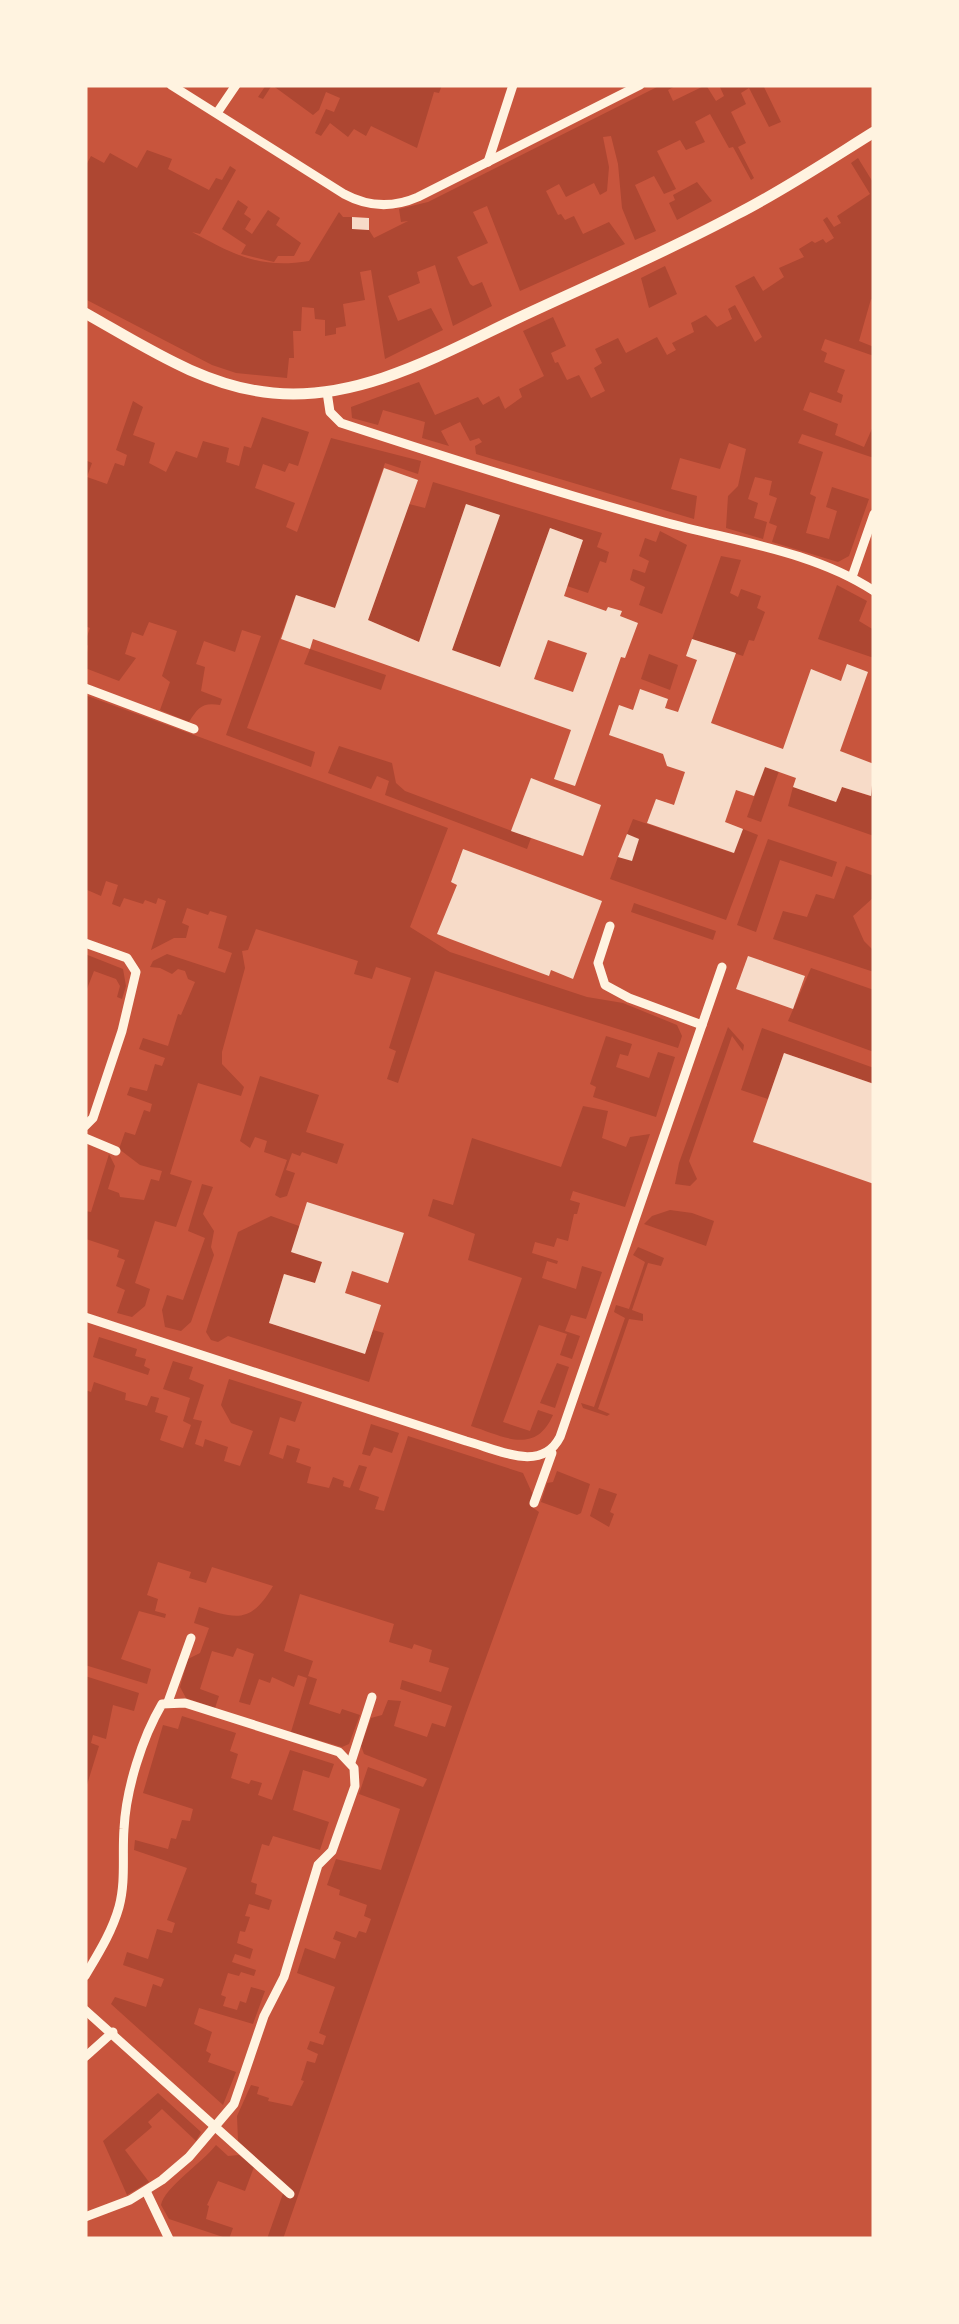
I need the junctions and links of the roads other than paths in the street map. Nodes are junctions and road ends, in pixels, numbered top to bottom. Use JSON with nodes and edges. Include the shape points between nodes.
{"nodes":[{"id":1,"x":171,"y":85,"type":"edge"},
{"id":2,"x":236,"y":85,"type":"edge"},
{"id":3,"x":513,"y":85,"type":"edge"},
{"id":4,"x":640,"y":85,"type":"edge"},
{"id":5,"x":218,"y":113,"type":"junction"},
{"id":6,"x":874,"y":132,"type":"edge"},
{"id":7,"x":488,"y":162,"type":"junction"},
{"id":8,"x":85,"y":314,"type":"edge"},
{"id":9,"x":326,"y":392,"type":"junction"},
{"id":10,"x":874,"y":514,"type":"edge"},
{"id":11,"x":852,"y":577,"type":"junction"},
{"id":12,"x":874,"y":591,"type":"edge"},
{"id":13,"x":85,"y":688,"type":"edge"},
{"id":14,"x":194,"y":729,"type":"dead end"},
{"id":15,"x":610,"y":926,"type":"dead end"},
{"id":16,"x":85,"y":943,"type":"edge"},
{"id":17,"x":722,"y":967,"type":"dead end"},
{"id":18,"x":702,"y":1025,"type":"junction"},
{"id":19,"x":85,"y":1126,"type":"edge"},
{"id":20,"x":85,"y":1138,"type":"edge"},
{"id":21,"x":116,"y":1151,"type":"dead end"},
{"id":22,"x":85,"y":1317,"type":"edge"},
{"id":23,"x":553,"y":1450,"type":"junction"},
{"id":24,"x":534,"y":1503,"type":"dead end"},
{"id":25,"x":191,"y":1638,"type":"dead end"},
{"id":26,"x":372,"y":1697,"type":"dead end"},
{"id":27,"x":168,"y":1702,"type":"junction"},
{"id":28,"x":351,"y":1762,"type":"junction"},
{"id":29,"x":85,"y":1976,"type":"edge"},
{"id":30,"x":85,"y":2010,"type":"edge"},
{"id":31,"x":112,"y":2032,"type":"junction"},
{"id":32,"x":85,"y":2057,"type":"edge"},
{"id":33,"x":216,"y":2126,"type":"junction"},
{"id":34,"x":146,"y":2191,"type":"junction"},
{"id":35,"x":290,"y":2194,"type":"dead end"},
{"id":36,"x":85,"y":2217,"type":"edge"},
{"id":37,"x":169,"y":2239,"type":"edge"}],
"edges":[{"from":1,"to":5,"type":"street"},
{"from":2,"to":5,"type":"street"},
{"from":3,"to":7,"type":"street"},
{"from":4,"to":7,"type":"street"},
{"from":5,"to":7,"type":"street","via":[[359,201],[400,204]]},
{"from":6,"to":9,"type":"street","via":[[684,240],[406,368]]},
{"from":8,"to":9,"type":"street","via":[[220,382],[271,393]]},
{"from":9,"to":11,"type":"street","via":[[330,412],[341,423]]},
{"from":10,"to":11,"type":"street"},
{"from":11,"to":12,"type":"street"},
{"from":13,"to":14,"type":"street"},
{"from":15,"to":18,"type":"street","via":[[598,963],[605,985]]},
{"from":16,"to":19,"type":"street","via":[[127,958],[136,972],[122,1032]]},
{"from":17,"to":18,"type":"street"},
{"from":18,"to":23,"type":"street"},
{"from":20,"to":21,"type":"street"},
{"from":22,"to":23,"type":"street","via":[[526,1458]]},
{"from":23,"to":24,"type":"street"},
{"from":25,"to":27,"type":"street"},
{"from":26,"to":28,"type":"street"},
{"from":27,"to":28,"type":"street","via":[[339,1752]]},
{"from":27,"to":29,"type":"street","via":[[152,1721],[126,1811],[119,1907]]},
{"from":28,"to":33,"type":"street","via":[[356,1786],[332,1851],[318,1866],[234,2104]]},
{"from":30,"to":31,"type":"street"},
{"from":31,"to":32,"type":"street"},
{"from":31,"to":33,"type":"street"},
{"from":33,"to":34,"type":"street"},
{"from":33,"to":35,"type":"street"},
{"from":34,"to":36,"type":"street"},
{"from":34,"to":37,"type":"street"}]}
